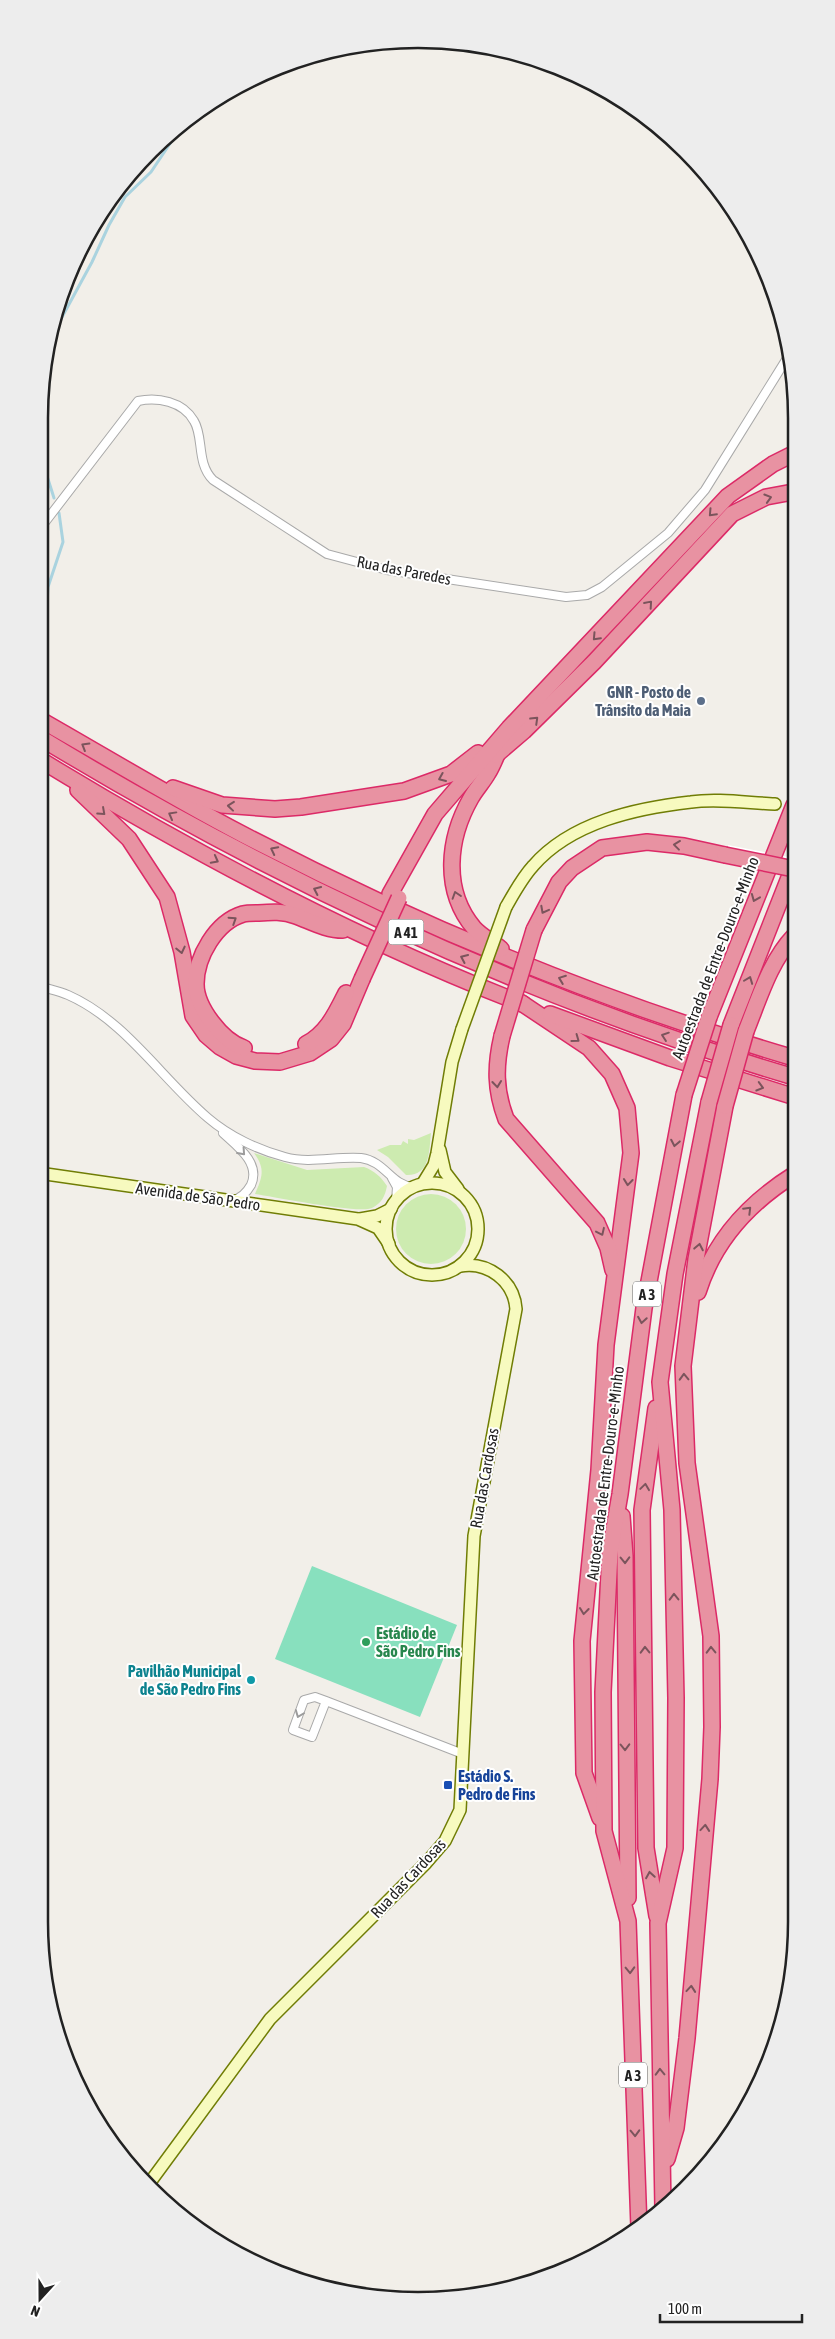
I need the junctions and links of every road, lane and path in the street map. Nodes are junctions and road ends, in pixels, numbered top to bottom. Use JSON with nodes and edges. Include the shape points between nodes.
{"nodes":[{"id":1,"x":783,"y":364,"type":"edge"},
{"id":2,"x":788,"y":456,"type":"edge"},
{"id":3,"x":788,"y":493,"type":"edge"},
{"id":4,"x":48,"y":518,"type":"edge"},
{"id":5,"x":48,"y":724,"type":"edge"},
{"id":6,"x":509,"y":728,"type":"junction"},
{"id":7,"x":48,"y":742,"type":"edge"},
{"id":8,"x":498,"y":752,"type":"junction"},
{"id":9,"x":48,"y":765,"type":"edge"},
{"id":10,"x":53,"y":768,"type":"junction"},
{"id":11,"x":127,"y":770,"type":"junction"},
{"id":12,"x":775,"y":804,"type":"dead end"},
{"id":13,"x":788,"y":820,"type":"edge"},
{"id":14,"x":788,"y":866,"type":"edge"},
{"id":15,"x":788,"y":882,"type":"edge"},
{"id":16,"x":395,"y":896,"type":"junction"},
{"id":17,"x":356,"y":931,"type":"junction"},
{"id":18,"x":788,"y":942,"type":"edge"},
{"id":19,"x":542,"y":971,"type":"junction"},
{"id":20,"x":358,"y":977,"type":"junction"},
{"id":21,"x":48,"y":989,"type":"edge"},
{"id":22,"x":520,"y":1002,"type":"junction"},
{"id":23,"x":788,"y":1056,"type":"edge"},
{"id":24,"x":788,"y":1075,"type":"edge"},
{"id":25,"x":788,"y":1095,"type":"edge"},
{"id":26,"x":207,"y":1117,"type":"junction"},
{"id":27,"x":440,"y":1139,"type":"junction"},
{"id":28,"x":48,"y":1174,"type":"edge"},
{"id":29,"x":390,"y":1174,"type":"junction"},
{"id":30,"x":788,"y":1179,"type":"edge"},
{"id":31,"x":418,"y":1185,"type":"junction"},
{"id":32,"x":462,"y":1193,"type":"junction"},
{"id":33,"x":229,"y":1201,"type":"junction"},
{"id":34,"x":393,"y":1205,"type":"junction"},
{"id":35,"x":358,"y":1219,"type":"junction"},
{"id":36,"x":477,"y":1238,"type":"junction"},
{"id":37,"x":389,"y":1244,"type":"junction"},
{"id":38,"x":460,"y":1266,"type":"junction"},
{"id":39,"x":488,"y":1269,"type":"junction"},
{"id":40,"x":615,"y":1282,"type":"junction"},
{"id":41,"x":687,"y":1330,"type":"junction"},
{"id":42,"x":660,"y":1382,"type":"junction"},
{"id":43,"x":620,"y":1494,"type":"junction"},
{"id":44,"x":326,"y":1701,"type":"junction"},
{"id":45,"x":463,"y":1754,"type":"junction"},
{"id":46,"x":604,"y":1831,"type":"junction"},
{"id":47,"x":628,"y":1922,"type":"junction"},
{"id":48,"x":658,"y":1923,"type":"junction"},
{"id":49,"x":663,"y":2174,"type":"junction"},
{"id":50,"x":152,"y":2179,"type":"edge"},
{"id":51,"x":663,"y":2198,"type":"edge"},
{"id":52,"x":638,"y":2219,"type":"edge"}],
"edges":[{"from":1,"to":4,"type":"street","name":"Rua das Paredes","via":[[692,507],[654,545],[602,587],[587,595],[566,597],[387,570],[327,554],[212,480],[206,474],[194,421],[176,405],[162,400],[138,401]]},
{"from":2,"to":6,"type":"highway","one_way":true,"via":[[728,496]]},
{"from":8,"to":3,"type":"highway","one_way":true,"via":[[594,662],[732,514],[766,497]]},
{"from":11,"to":5,"type":"highway","one_way":true},
{"from":6,"to":11,"type":"highway","one_way":true,"via":[[450,774],[430,783],[404,791],[301,807],[275,809],[222,805]]},
{"from":6,"to":16,"type":"highway","via":[[435,814]]},
{"from":24,"to":7,"type":"highway","number":"A 41","one_way":true,"via":[[574,1003],[409,933],[248,856]]},
{"from":8,"to":16,"type":"highway","via":[[466,787],[443,819]]},
{"from":19,"to":8,"type":"highway","one_way":true,"via":[[506,952],[476,929],[461,906],[453,882],[451,855],[458,824]]},
{"from":9,"to":10,"type":"highway","number":"A 41"},
{"from":10,"to":17,"type":"highway","number":"A 41","one_way":true,"via":[[211,858]]},
{"from":10,"to":20,"type":"highway","one_way":true,"via":[[129,839],[167,897],[182,952],[193,1016],[220,1047],[255,1061],[280,1062],[310,1054],[331,1039],[344,1024]]},
{"from":19,"to":11,"type":"highway","one_way":true,"via":[[449,933],[310,868]]},
{"from":12,"to":27,"type":"street","bridge":true,"via":[[693,801],[626,814],[565,838],[533,866],[506,908],[462,1029],[446,1092]]},
{"from":13,"to":43,"type":"highway","name":"Autoestrada de Entre-Douro-e-Minho","number":"A 3","one_way":true,"bridge":true,"via":[[709,1017],[684,1095],[644,1308]]},
{"from":14,"to":40,"type":"highway","one_way":true,"bridge":true,"via":[[647,842],[602,848],[572,868],[559,882],[534,930],[496,1061],[499,1100],[506,1119],[597,1223],[608,1248]]},
{"from":42,"to":15,"type":"highway","number":"A 3","one_way":true,"bridge":true,"via":[[674,1284],[709,1102],[731,1025]]},
{"from":16,"to":20,"type":"highway","bridge":true},
{"from":20,"to":17,"type":"highway","one_way":true,"via":[[334,1019],[321,1033],[308,1044],[283,1051],[256,1052],[228,1040],[207,1017],[196,985],[202,952],[222,927],[242,914],[274,911],[332,930]]},
{"from":17,"to":22,"type":"highway","number":"A 41"},
{"from":41,"to":18,"type":"highway","one_way":true,"bridge":true,"via":[[696,1259],[725,1106],[746,1031],[763,988]]},
{"from":23,"to":19,"type":"highway","one_way":true},
{"from":21,"to":26,"type":"street","via":[[68,996],[102,1016],[139,1048]]},
{"from":22,"to":25,"type":"highway","number":"A 41","one_way":true,"via":[[670,1058]]},
{"from":22,"to":40,"type":"highway","one_way":true,"via":[[589,1048],[612,1074],[627,1108],[632,1153]]},
{"from":26,"to":29,"type":"street","via":[[227,1132],[286,1157],[312,1160],[361,1158],[382,1166]]},
{"from":26,"to":33,"type":"street","one_way":true,"via":[[252,1164],[254,1174],[248,1190],[238,1199]]},
{"from":27,"to":31,"type":"street","via":[[434,1164]]},
{"from":27,"to":32,"type":"street","via":[[445,1172]]},
{"from":28,"to":33,"type":"street","name":"Avenida de São Pedro"},
{"from":29,"to":31,"type":"street","via":[[401,1183]]},
{"from":29,"to":34,"type":"street","via":[[397,1187]]},
{"from":41,"to":30,"type":"highway","one_way":true,"via":[[704,1274],[725,1237],[759,1199]]},
{"from":31,"to":32,"type":"street","via":[[443,1184]]},
{"from":31,"to":34,"type":"street"},
{"from":32,"to":36,"type":"street","via":[[477,1218]]},
{"from":33,"to":35,"type":"street","name":"Avenida de São Pedro"},
{"from":34,"to":35,"type":"street","name":"Avenida de São Pedro","via":[[378,1216]]},
{"from":34,"to":37,"type":"street","via":[[387,1222]]},
{"from":35,"to":37,"type":"street","name":"Avenida de São Pedro","via":[[378,1228]]},
{"from":36,"to":38,"type":"street","via":[[468,1258]]},
{"from":36,"to":39,"type":"street","name":"Rua das Cardosas","via":[[478,1254]]},
{"from":37,"to":38,"type":"street","via":[[401,1262],[419,1273],[433,1275]]},
{"from":38,"to":39,"type":"street","via":[[478,1265]]},
{"from":39,"to":45,"type":"street","name":"Rua das Cardosas","via":[[510,1286],[516,1309],[474,1536]]},
{"from":40,"to":46,"type":"highway","one_way":true,"via":[[606,1345],[597,1488],[582,1641],[584,1773]]},
{"from":49,"to":41,"type":"highway","one_way":true,"via":[[676,2128],[687,2038],[712,1726],[711,1636],[687,1463],[683,1366]]},
{"from":48,"to":42,"type":"highway","number":"A 3","one_way":true,"via":[[646,1848],[642,1510]]},
{"from":48,"to":42,"type":"highway","number":"A 3","one_way":true,"via":[[675,1848],[676,1698],[672,1510]]},
{"from":43,"to":46,"type":"highway","name":"Autoestrada de Entre-Douro-e-Minho","number":"A 3","via":[[610,1552],[603,1692]]},
{"from":43,"to":47,"type":"highway","number":"A 3","one_way":true,"via":[[625,1556]]},
{"from":44,"to":44,"type":"street","one_way":true,"via":[[316,1697],[304,1700],[293,1730],[312,1737]]},
{"from":44,"to":45,"type":"street"},
{"from":45,"to":50,"type":"street","name":"Rua das Cardosas","via":[[460,1810],[445,1841],[270,2019]]},
{"from":46,"to":47,"type":"highway","name":"Autoestrada de Entre-Douro-e-Minho","number":"A 3"},
{"from":47,"to":52,"type":"highway","name":"Autoestrada de Entre-Douro-e-Minho","number":"A 3","one_way":true},
{"from":49,"to":48,"type":"highway","number":"A 3","one_way":true},
{"from":49,"to":51,"type":"highway","number":"A 3"}]}
